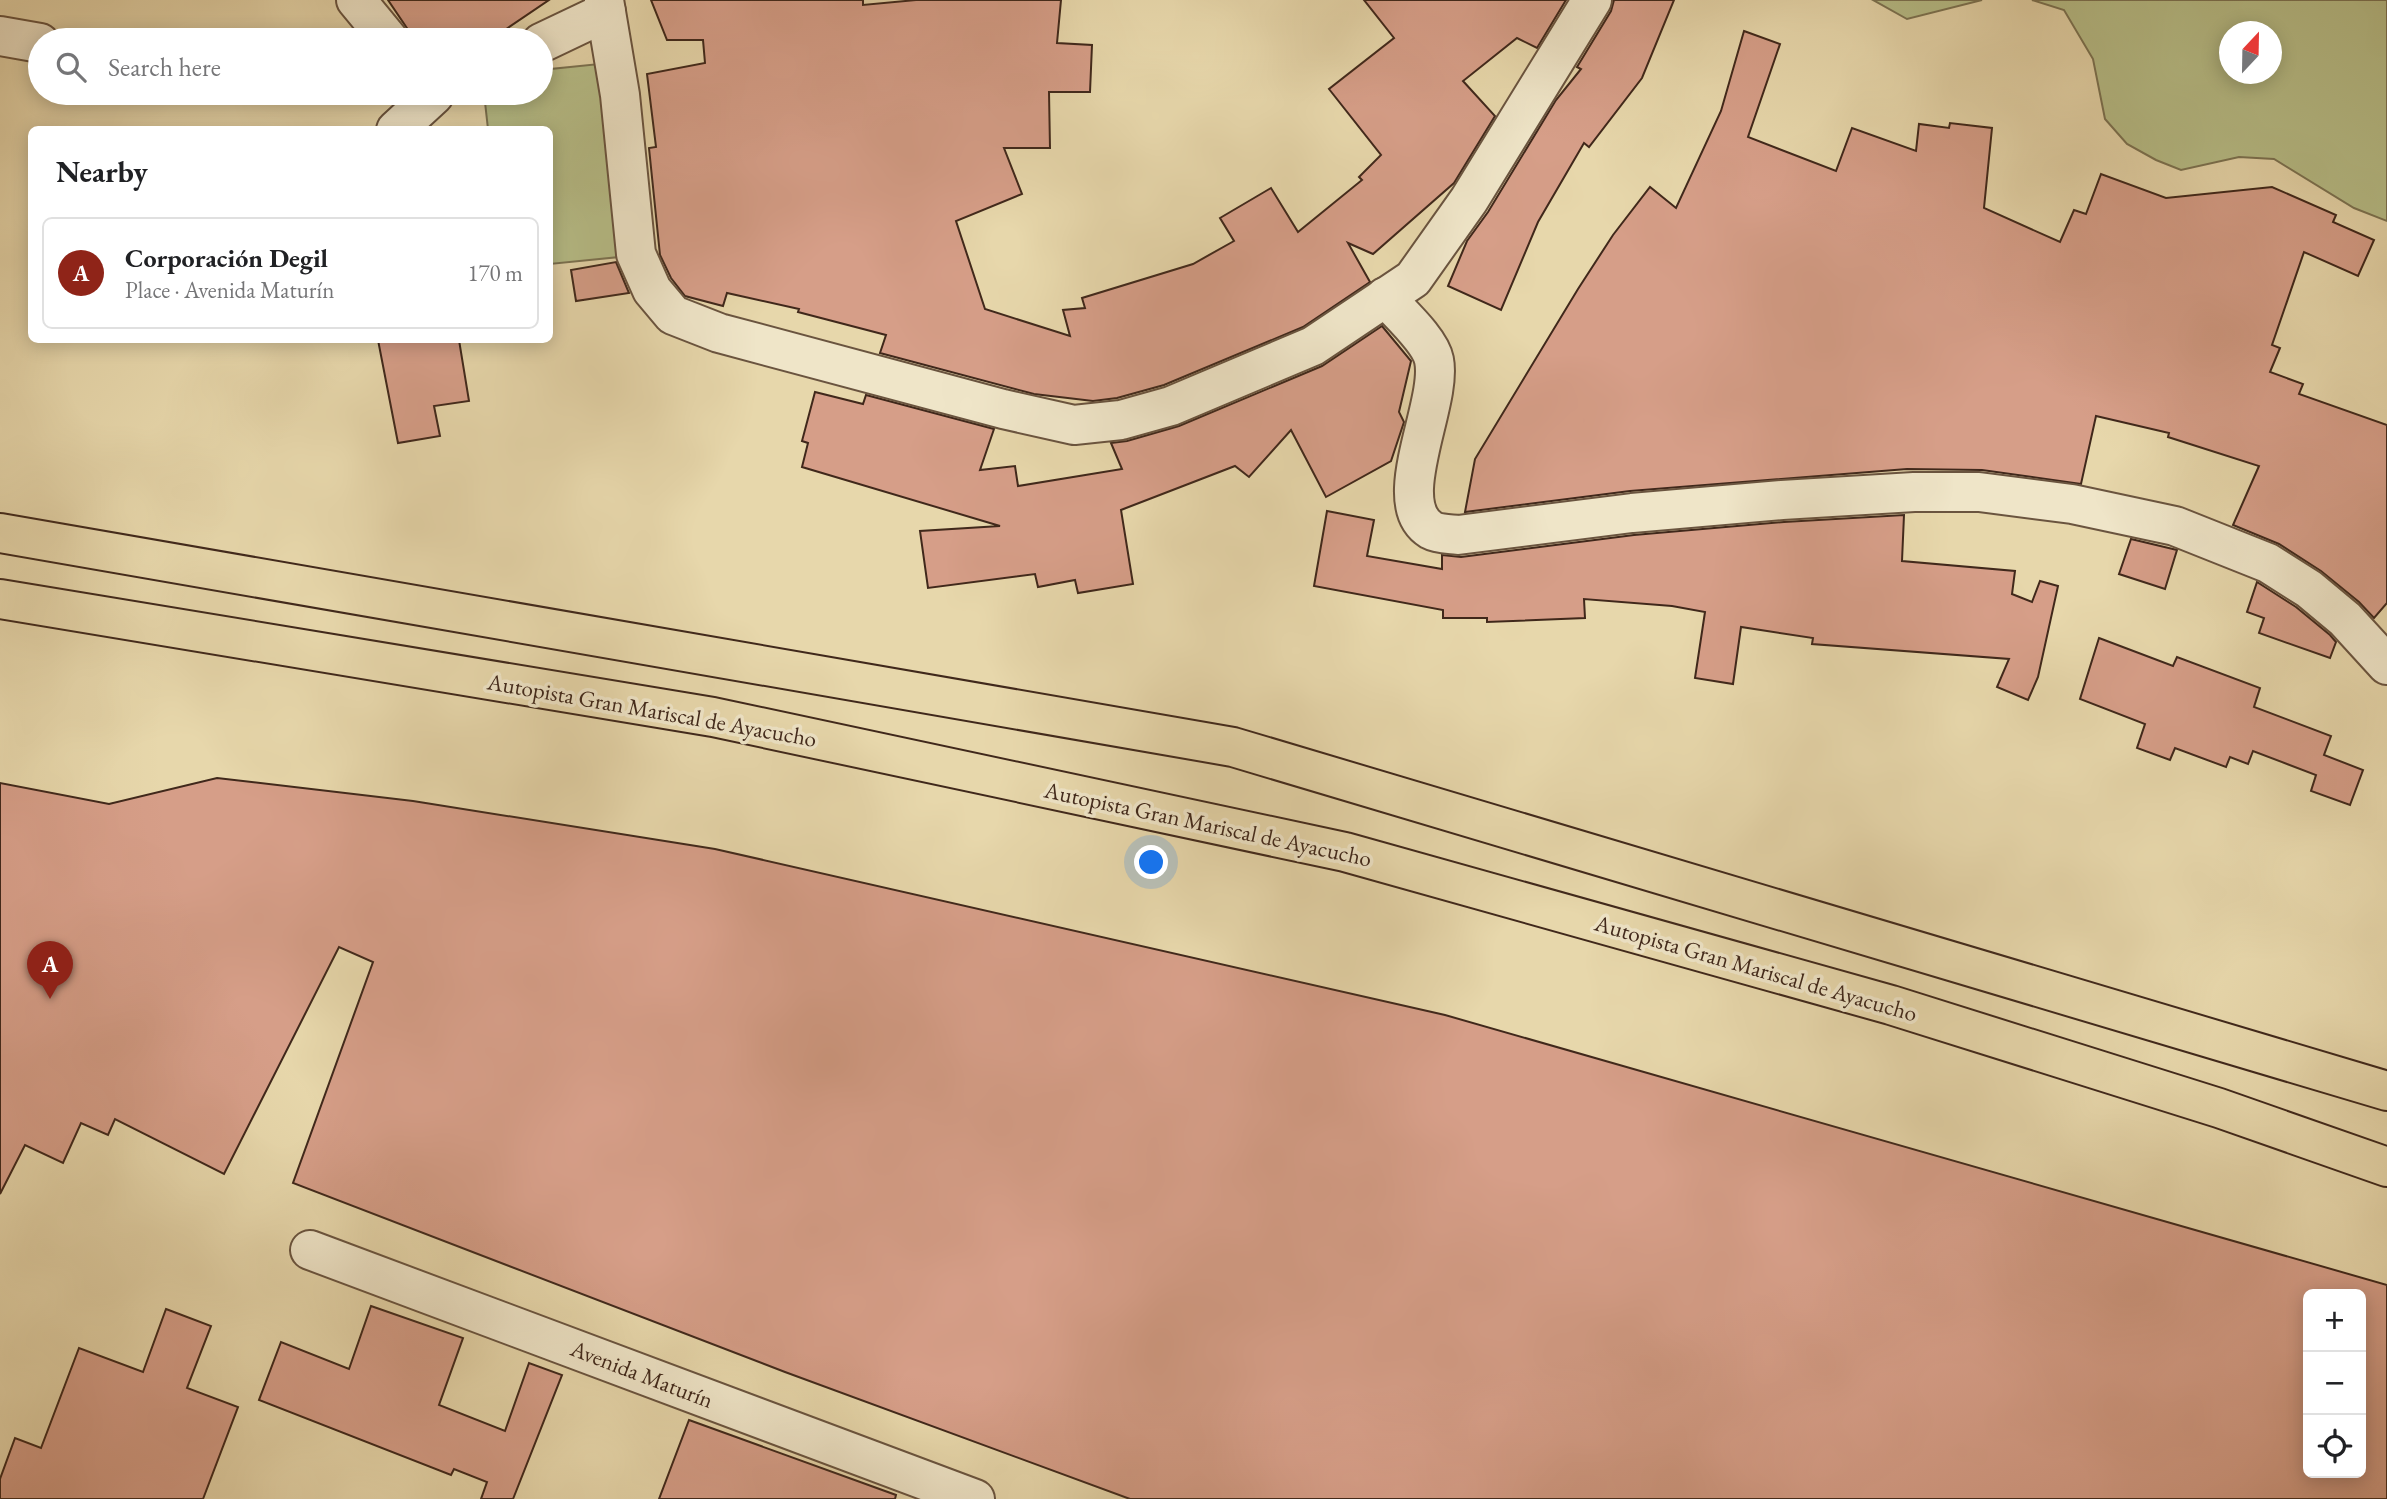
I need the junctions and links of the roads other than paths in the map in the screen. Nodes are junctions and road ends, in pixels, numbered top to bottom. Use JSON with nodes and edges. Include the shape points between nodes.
{"nodes":[{"id":1,"x":356,"y":0,"type":"edge"},
{"id":2,"x":1592,"y":0,"type":"edge"},
{"id":3,"x":605,"y":6,"type":"edge"},
{"id":4,"x":379,"y":28,"type":"edge"},
{"id":5,"x":0,"y":36,"type":"edge"},
{"id":6,"x":553,"y":36,"type":"edge"},
{"id":7,"x":28,"y":41,"type":"edge"},
{"id":8,"x":422,"y":105,"type":"edge"},
{"id":9,"x":400,"y":126,"type":"edge"},
{"id":10,"x":1385,"y":297,"type":"junction"},
{"id":11,"x":0,"y":533,"type":"edge"},
{"id":12,"x":0,"y":599,"type":"edge"},
{"id":13,"x":2387,"y":665,"type":"edge"},
{"id":14,"x":2387,"y":1091,"type":"edge"},
{"id":15,"x":2387,"y":1167,"type":"edge"},
{"id":16,"x":310,"y":1250,"type":"dead end"},
{"id":17,"x":975,"y":1499,"type":"edge"}],
"edges":[{"from":1,"to":4,"type":"street"},
{"from":2,"to":10,"type":"street","via":[[1469,200],[1413,278]]},
{"from":3,"to":6,"type":"street"},
{"from":3,"to":10,"type":"street","via":[[620,95],[636,254],[652,290],[673,316],[719,333],[1074,425],[1121,420],[1171,406],[1313,346]]},
{"from":5,"to":7,"type":"street"},
{"from":8,"to":9,"type":"street"},
{"from":10,"to":13,"type":"street","via":[[1434,358],[1436,383],[1414,481],[1419,519],[1433,531],[1458,535],[1632,513],[1914,492],[1979,492],[2072,504],[2175,526],[2268,563],[2309,589]]},
{"from":11,"to":14,"type":"highway","via":[[1233,747]]},
{"from":12,"to":15,"type":"highway","name":"Autopista Gran Mariscal de Ayacucho","via":[[713,717],[1345,852],[1891,1005],[2218,1108]]},
{"from":16,"to":17,"type":"street","name":"Avenida Maturín"}]}
